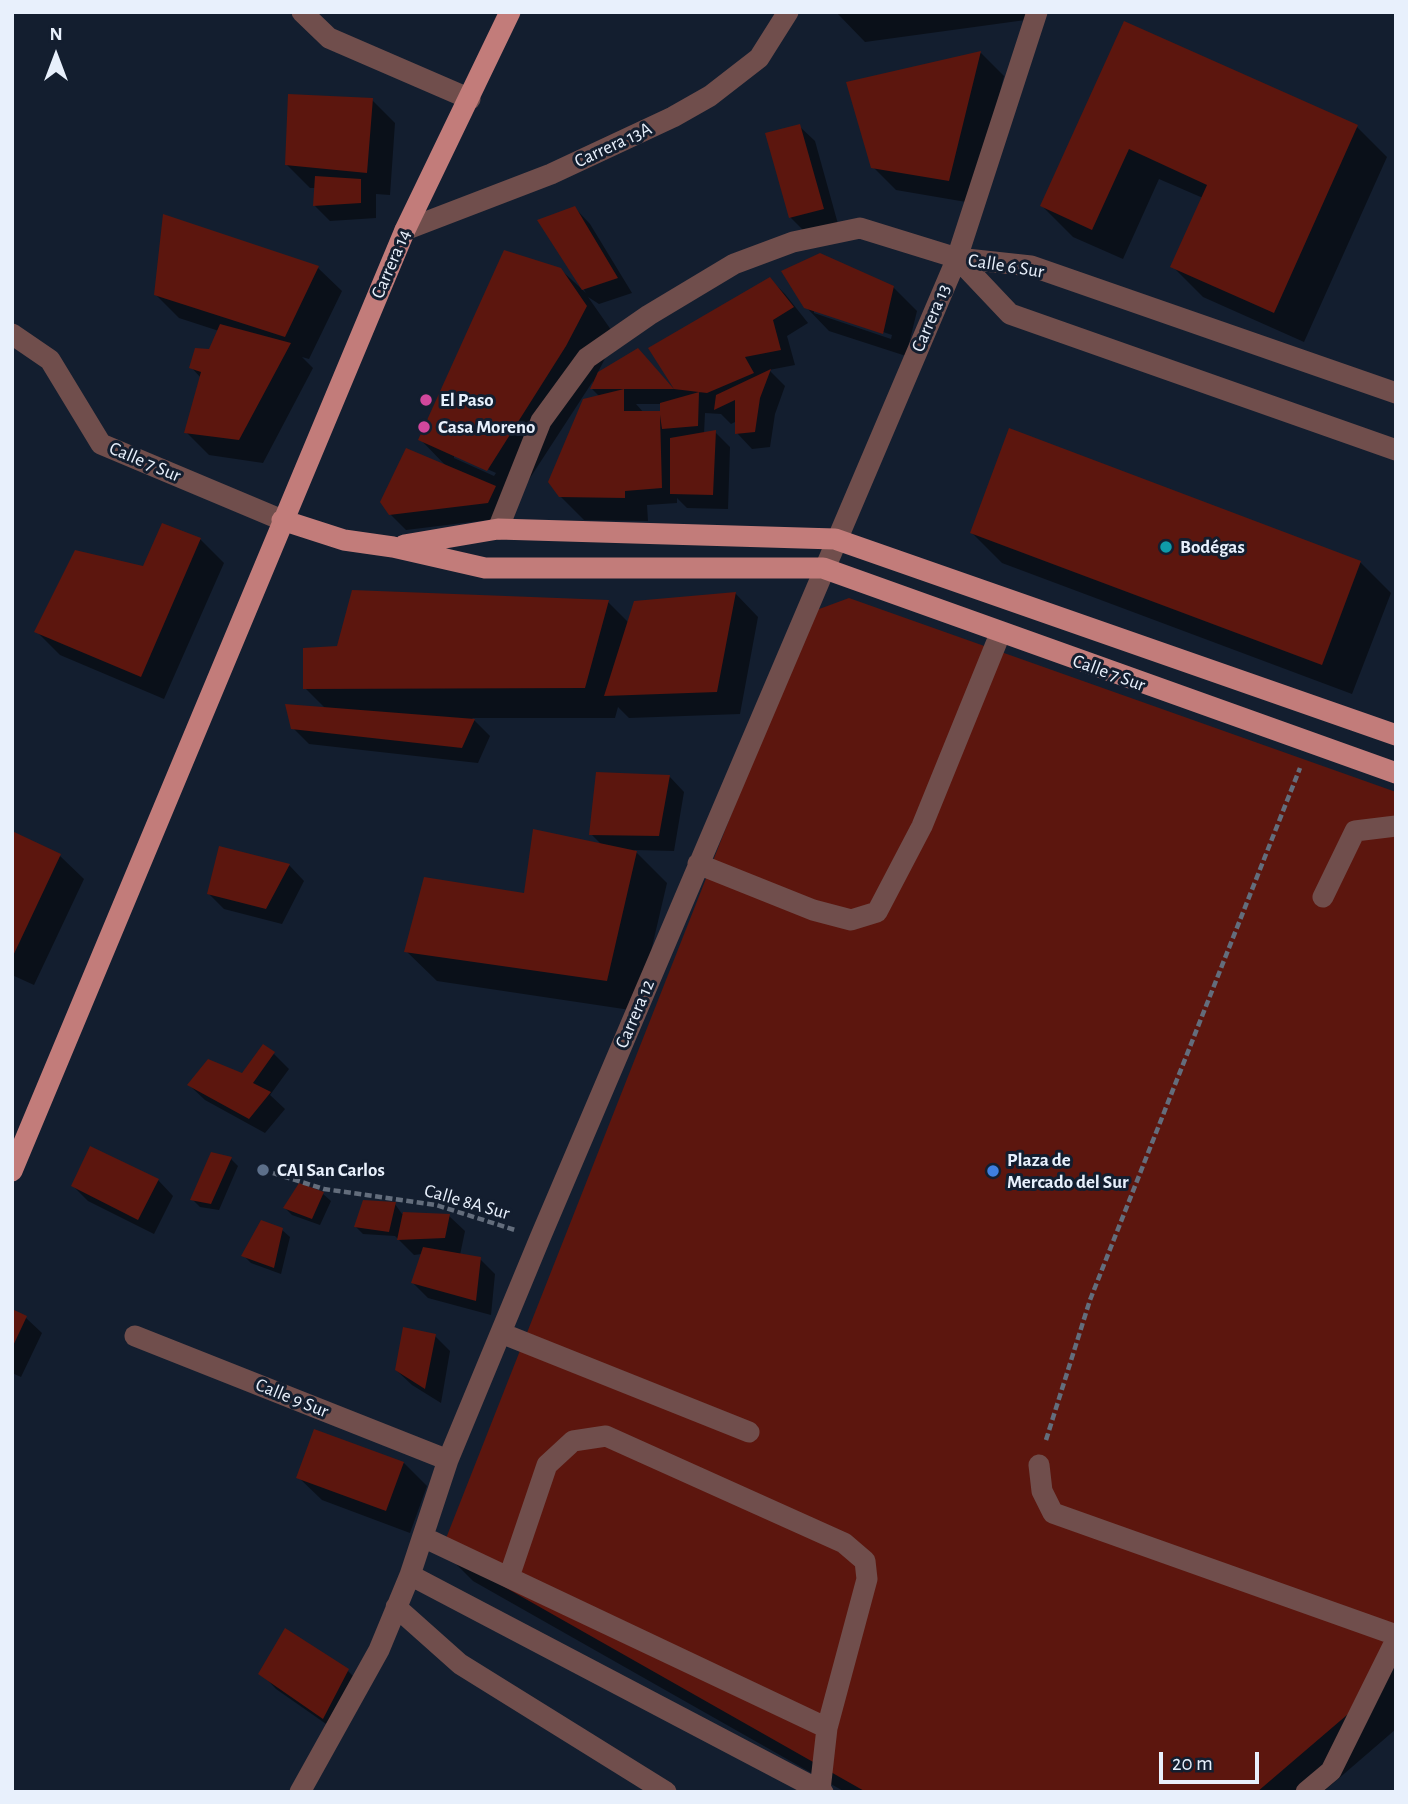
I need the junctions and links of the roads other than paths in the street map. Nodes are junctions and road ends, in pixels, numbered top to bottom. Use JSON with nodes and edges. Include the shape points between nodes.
{"nodes":[{"id":1,"x":302,"y":12,"type":"edge"},
{"id":2,"x":510,"y":12,"type":"edge"},
{"id":3,"x":788,"y":12,"type":"edge"},
{"id":4,"x":1037,"y":12,"type":"edge"},
{"id":5,"x":470,"y":99,"type":"junction"},
{"id":6,"x":405,"y":230,"type":"junction"},
{"id":7,"x":957,"y":258,"type":"junction"},
{"id":8,"x":12,"y":334,"type":"edge"},
{"id":9,"x":1396,"y":393,"type":"edge"},
{"id":10,"x":1396,"y":450,"type":"edge"},
{"id":11,"x":282,"y":520,"type":"junction"},
{"id":12,"x":498,"y":529,"type":"junction"},
{"id":13,"x":835,"y":539,"type":"junction"},
{"id":14,"x":394,"y":547,"type":"junction"},
{"id":15,"x":823,"y":568,"type":"junction"},
{"id":16,"x":1000,"y":634,"type":"junction"},
{"id":17,"x":1396,"y":735,"type":"edge"},
{"id":18,"x":1396,"y":773,"type":"edge"},
{"id":19,"x":1396,"y":826,"type":"edge"},
{"id":20,"x":698,"y":864,"type":"junction"},
{"id":21,"x":1323,"y":897,"type":"dead end"},
{"id":22,"x":12,"y":1171,"type":"edge"},
{"id":23,"x":501,"y":1333,"type":"junction"},
{"id":24,"x":135,"y":1336,"type":"dead end"},
{"id":25,"x":749,"y":1432,"type":"dead end"},
{"id":26,"x":448,"y":1460,"type":"junction"},
{"id":27,"x":1039,"y":1465,"type":"road end"},
{"id":28,"x":423,"y":1537,"type":"junction"},
{"id":29,"x":410,"y":1575,"type":"junction"},
{"id":30,"x":509,"y":1577,"type":"junction"},
{"id":31,"x":396,"y":1607,"type":"junction"},
{"id":32,"x":1396,"y":1637,"type":"edge"},
{"id":33,"x":827,"y":1728,"type":"junction"},
{"id":34,"x":821,"y":1791,"type":"edge"},
{"id":35,"x":300,"y":1792,"type":"edge"},
{"id":36,"x":666,"y":1792,"type":"edge"},
{"id":37,"x":1306,"y":1792,"type":"edge"}],
"edges":[{"from":1,"to":5,"type":"street","via":[[329,38]]},
{"from":2,"to":5,"type":"main road","name":"Carrera 14"},
{"from":3,"to":6,"type":"street","name":"Carrera 13A","via":[[759,58],[710,96],[526,184]]},
{"from":4,"to":7,"type":"street","name":"Carrera 13"},
{"from":5,"to":6,"type":"main road","name":"Carrera 14"},
{"from":6,"to":11,"type":"main road","name":"Carrera 14"},
{"from":7,"to":9,"type":"street","name":"Calle 6 Sur","via":[[1031,266]]},
{"from":7,"to":10,"type":"street","name":"Calle 6 Sur","via":[[1010,314]]},
{"from":7,"to":12,"type":"street","via":[[860,228],[793,242],[734,264],[587,358],[541,421]]},
{"from":7,"to":13,"type":"street","name":"Carrera 13"},
{"from":8,"to":11,"type":"street","name":"Calle 7 Sur","via":[[50,360],[102,444]]},
{"from":11,"to":14,"type":"main road","via":[[344,540]]},
{"from":11,"to":22,"type":"main road","name":"Carrera 14"},
{"from":12,"to":13,"type":"main road","name":"Calle 7 Sur"},
{"from":12,"to":14,"type":"main road","name":"Calle 7 Sur"},
{"from":13,"to":15,"type":"street","name":"Carrera 13"},
{"from":13,"to":17,"type":"main road","name":"Calle 7 Sur"},
{"from":14,"to":15,"type":"main road","via":[[485,568]]},
{"from":15,"to":16,"type":"main road","name":"Calle 7 Sur"},
{"from":15,"to":20,"type":"street","name":"Carrera 12"},
{"from":16,"to":18,"type":"main road","name":"Calle 7 Sur"},
{"from":16,"to":20,"type":"street","via":[[922,826],[877,912],[851,920],[813,911]]},
{"from":19,"to":21,"type":"street","via":[[1355,831]]},
{"from":20,"to":23,"type":"street","name":"Carrera 12"},
{"from":23,"to":25,"type":"street"},
{"from":23,"to":26,"type":"street","name":"Carrera 12"},
{"from":24,"to":26,"type":"street","name":"Calle 9 Sur"},
{"from":26,"to":28,"type":"street","name":"Carrera 12"},
{"from":27,"to":32,"type":"street","via":[[1042,1491],[1053,1513]]},
{"from":28,"to":29,"type":"street","name":"Carrera 12"},
{"from":28,"to":30,"type":"street"},
{"from":29,"to":31,"type":"street","name":"Carrera 12"},
{"from":29,"to":34,"type":"street"},
{"from":30,"to":33,"type":"street"},
{"from":30,"to":33,"type":"street","via":[[547,1465],[573,1441],[606,1436],[844,1543],[865,1561],[867,1579]]},
{"from":31,"to":35,"type":"street","name":"Carrera 12","via":[[379,1650]]},
{"from":31,"to":36,"type":"street","via":[[460,1664]]},
{"from":32,"to":37,"type":"street","via":[[1331,1771]]},
{"from":33,"to":34,"type":"street"}]}
